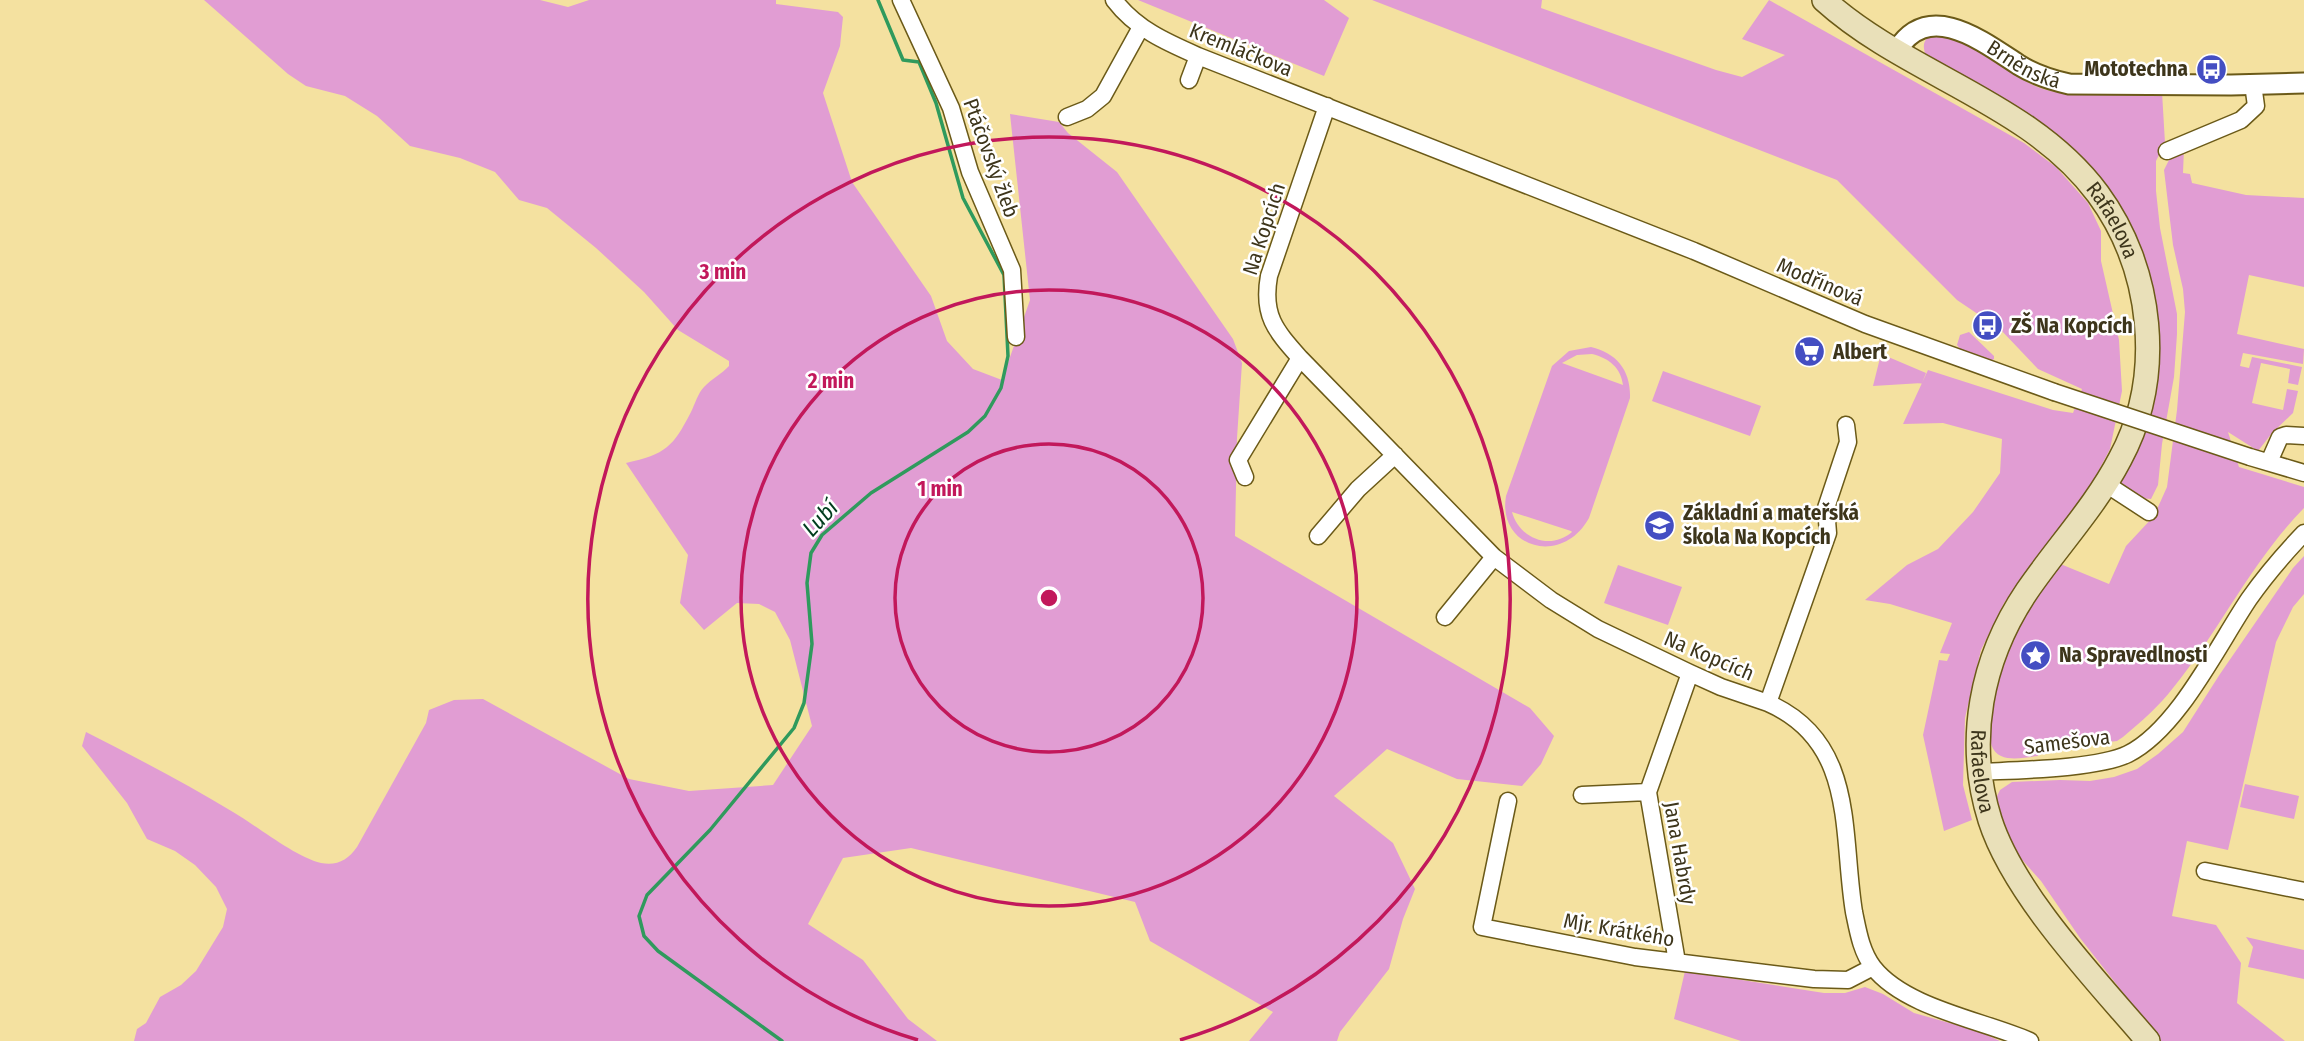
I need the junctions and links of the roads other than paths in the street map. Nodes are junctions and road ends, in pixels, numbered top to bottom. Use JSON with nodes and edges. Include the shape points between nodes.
{"nodes":[{"id":1,"x":901,"y":0,"type":"edge"},
{"id":2,"x":1114,"y":0,"type":"edge"},
{"id":3,"x":1824,"y":0,"type":"edge"},
{"id":4,"x":1141,"y":27,"type":"junction"},
{"id":5,"x":1897,"y":50,"type":"junction"},
{"id":6,"x":1198,"y":56,"type":"junction"},
{"id":7,"x":1189,"y":80,"type":"dead end"},
{"id":8,"x":2304,"y":83,"type":"edge"},
{"id":9,"x":2253,"y":84,"type":"junction"},
{"id":10,"x":1327,"y":106,"type":"junction"},
{"id":11,"x":1067,"y":118,"type":"dead end"},
{"id":12,"x":2168,"y":151,"type":"dead end"},
{"id":13,"x":1016,"y":337,"type":"dead end"},
{"id":14,"x":1300,"y":358,"type":"junction"},
{"id":15,"x":1846,"y":425,"type":"dead end"},
{"id":16,"x":2304,"y":436,"type":"edge"},
{"id":17,"x":1395,"y":455,"type":"junction"},
{"id":18,"x":2269,"y":463,"type":"junction"},
{"id":19,"x":2304,"y":473,"type":"edge"},
{"id":20,"x":1245,"y":477,"type":"dead end"},
{"id":21,"x":2106,"y":484,"type":"junction"},
{"id":22,"x":2150,"y":512,"type":"dead end"},
{"id":23,"x":2304,"y":533,"type":"edge"},
{"id":24,"x":1318,"y":536,"type":"dead end"},
{"id":25,"x":1494,"y":557,"type":"junction"},
{"id":26,"x":1445,"y":617,"type":"dead end"},
{"id":27,"x":1690,"y":673,"type":"junction"},
{"id":28,"x":1768,"y":703,"type":"junction"},
{"id":29,"x":1980,"y":772,"type":"junction"},
{"id":30,"x":1648,"y":792,"type":"junction"},
{"id":31,"x":1582,"y":795,"type":"dead end"},
{"id":32,"x":1508,"y":801,"type":"dead end"},
{"id":33,"x":2205,"y":871,"type":"dead end"},
{"id":34,"x":2304,"y":891,"type":"edge"},
{"id":35,"x":1677,"y":962,"type":"junction"},
{"id":36,"x":1873,"y":967,"type":"junction"},
{"id":37,"x":2030,"y":1041,"type":"edge"},
{"id":38,"x":2148,"y":1041,"type":"edge"}],
"edges":[{"from":1,"to":13,"type":"street","name":"Ptáčovský žleb","via":[[951,108],[970,172],[1012,270]]},
{"from":2,"to":4,"type":"street","name":"Kremláčkova"},
{"from":3,"to":5,"type":"main road"},
{"from":4,"to":6,"type":"street","name":"Kremláčkova"},
{"from":4,"to":11,"type":"street","via":[[1103,96]]},
{"from":5,"to":9,"type":"street","name":"Brněnská","via":[[1911,29],[1938,21],[1961,27],[2031,72],[2055,81]]},
{"from":5,"to":21,"type":"main road","name":"Rafaelova","via":[[2053,147],[2089,183],[2118,225],[2143,294],[2147,356],[2134,426]]},
{"from":6,"to":7,"type":"street"},
{"from":6,"to":10,"type":"street","name":"Kremláčkova"},
{"from":8,"to":9,"type":"street","name":"Brněnská"},
{"from":9,"to":12,"type":"street","via":[[2256,106],[2241,120]]},
{"from":10,"to":14,"type":"street","name":"Na Kopcích","via":[[1267,291],[1270,319]]},
{"from":10,"to":18,"type":"street","name":"Modřínová","bridge":true,"via":[[1865,324]]},
{"from":14,"to":17,"type":"street","name":"Na Kopcích"},
{"from":14,"to":20,"type":"street","via":[[1238,460]]},
{"from":15,"to":28,"type":"street","name":"Na Kopcích","via":[[1848,442],[1826,508],[1828,533]]},
{"from":16,"to":18,"type":"street","via":[[2280,437]]},
{"from":17,"to":24,"type":"street","via":[[1357,489]]},
{"from":17,"to":25,"type":"street","name":"Na Kopcích"},
{"from":18,"to":19,"type":"street","name":"Modřínová"},
{"from":21,"to":22,"type":"street"},
{"from":21,"to":29,"type":"main road","name":"Rafaelova","via":[[2028,589],[1999,641],[1982,699],[1977,736]]},
{"from":23,"to":29,"type":"street","name":"Samešova","via":[[2251,597],[2171,716],[2145,743],[2115,759]]},
{"from":25,"to":26,"type":"street"},
{"from":25,"to":27,"type":"street","name":"Na Kopcích","via":[[1598,629]]},
{"from":27,"to":28,"type":"street","name":"Na Kopcích"},
{"from":27,"to":30,"type":"street","name":"Jana Habrdy"},
{"from":28,"to":36,"type":"street","via":[[1798,720],[1823,749],[1834,771],[1844,805],[1859,936]]},
{"from":29,"to":38,"type":"main road","name":"Rafaelova","via":[[1992,825],[2028,894]]},
{"from":30,"to":31,"type":"street","name":"Jana Habrdy"},
{"from":30,"to":35,"type":"street","name":"Jana Habrdy"},
{"from":32,"to":35,"type":"street","name":"Mjr. Krátkého","via":[[1482,927]]},
{"from":33,"to":34,"type":"street"},
{"from":35,"to":36,"type":"street","name":"Mjr. Krátkého","via":[[1832,980],[1848,980]]},
{"from":36,"to":37,"type":"street","via":[[1922,1003]]}]}
